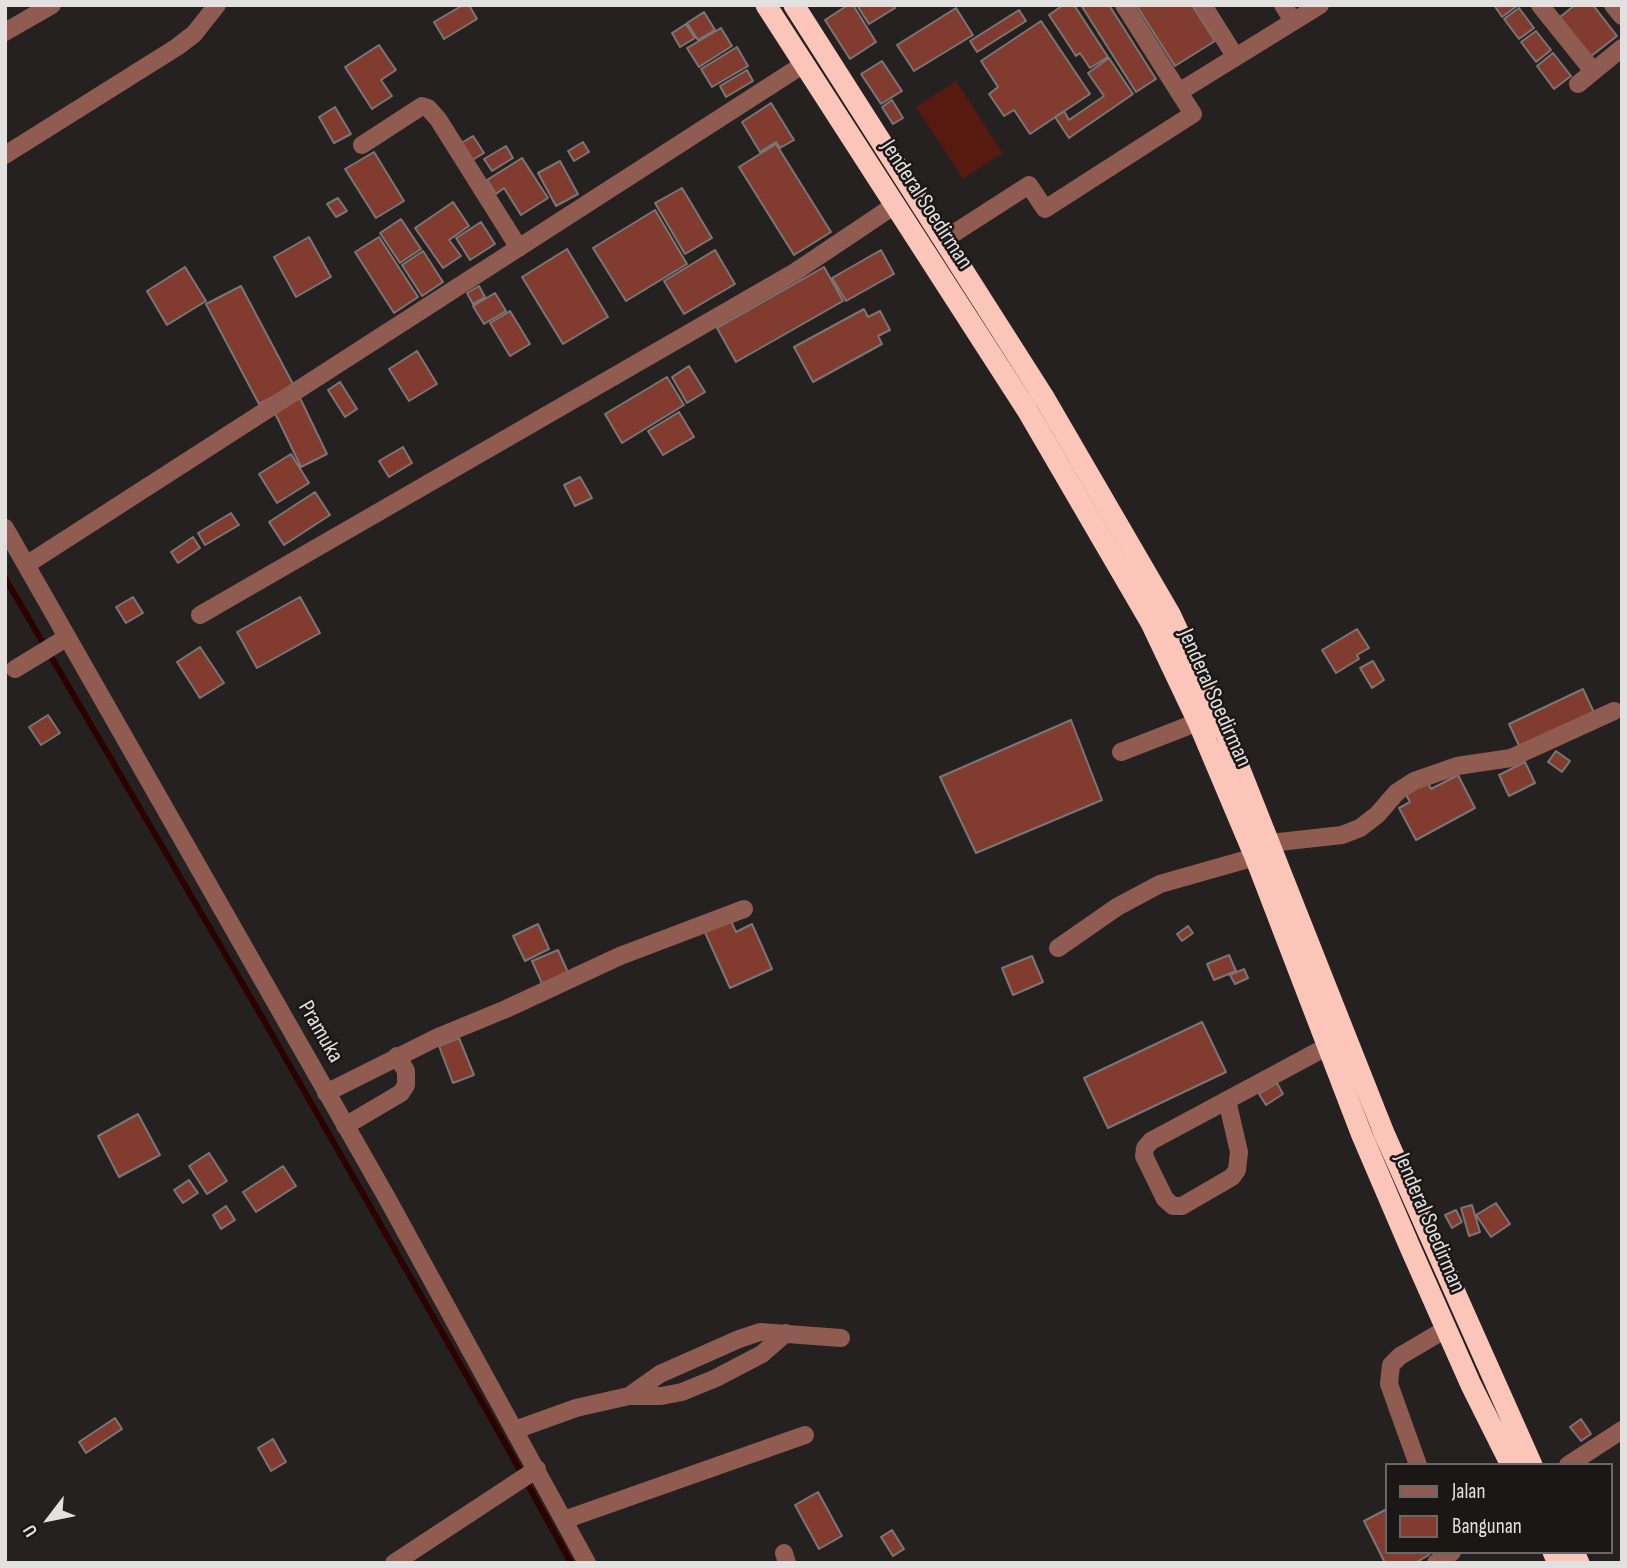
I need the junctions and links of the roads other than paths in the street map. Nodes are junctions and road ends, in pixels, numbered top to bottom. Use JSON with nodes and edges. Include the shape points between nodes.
{"nodes":[{"id":1,"x":52,"y":5,"type":"edge"},
{"id":2,"x":217,"y":5,"type":"edge"},
{"id":3,"x":766,"y":5,"type":"edge"},
{"id":4,"x":794,"y":5,"type":"edge"},
{"id":5,"x":1124,"y":5,"type":"edge"},
{"id":6,"x":1203,"y":5,"type":"edge"},
{"id":7,"x":1283,"y":5,"type":"edge"},
{"id":8,"x":1321,"y":5,"type":"edge"},
{"id":9,"x":1540,"y":5,"type":"edge"},
{"id":10,"x":1613,"y":5,"type":"edge"},
{"id":11,"x":1622,"y":16,"type":"edge"},
{"id":12,"x":1293,"y":21,"type":"junction"},
{"id":13,"x":5,"y":33,"type":"edge"},
{"id":14,"x":1622,"y":48,"type":"edge"},
{"id":15,"x":1235,"y":56,"type":"junction"},
{"id":16,"x":804,"y":64,"type":"junction"},
{"id":17,"x":1593,"y":71,"type":"junction"},
{"id":18,"x":1578,"y":84,"type":"dead end"},
{"id":19,"x":1179,"y":92,"type":"junction"},
{"id":20,"x":362,"y":145,"type":"dead end"},
{"id":21,"x":5,"y":155,"type":"edge"},
{"id":22,"x":895,"y":205,"type":"junction"},
{"id":23,"x":945,"y":239,"type":"junction"},
{"id":24,"x":519,"y":248,"type":"junction"},
{"id":25,"x":5,"y":528,"type":"edge"},
{"id":26,"x":26,"y":565,"type":"junction"},
{"id":27,"x":200,"y":615,"type":"dead end"},
{"id":28,"x":60,"y":642,"type":"junction"},
{"id":29,"x":15,"y":669,"type":"dead end"},
{"id":30,"x":1614,"y":711,"type":"dead end"},
{"id":31,"x":1198,"y":722,"type":"junction"},
{"id":32,"x":1121,"y":752,"type":"dead end"},
{"id":33,"x":1263,"y":850,"type":"junction"},
{"id":34,"x":744,"y":909,"type":"dead end"},
{"id":35,"x":1058,"y":948,"type":"dead end"},
{"id":36,"x":1328,"y":1046,"type":"junction"},
{"id":37,"x":397,"y":1056,"type":"junction"},
{"id":38,"x":326,"y":1093,"type":"junction"},
{"id":39,"x":1227,"y":1100,"type":"junction"},
{"id":40,"x":345,"y":1126,"type":"junction"},
{"id":41,"x":1446,"y":1329,"type":"junction"},
{"id":42,"x":786,"y":1333,"type":"junction"},
{"id":43,"x":841,"y":1338,"type":"dead end"},
{"id":44,"x":707,"y":1353,"type":"junction"},
{"id":45,"x":716,"y":1378,"type":"junction"},
{"id":46,"x":629,"y":1396,"type":"junction"},
{"id":47,"x":515,"y":1430,"type":"junction"},
{"id":48,"x":1622,"y":1430,"type":"edge"},
{"id":49,"x":805,"y":1435,"type":"dead end"},
{"id":50,"x":1417,"y":1463,"type":"edge"},
{"id":51,"x":1510,"y":1463,"type":"edge"},
{"id":52,"x":1531,"y":1463,"type":"edge"},
{"id":53,"x":1571,"y":1463,"type":"edge"},
{"id":54,"x":537,"y":1469,"type":"junction"},
{"id":55,"x":564,"y":1520,"type":"junction"},
{"id":56,"x":394,"y":1563,"type":"edge"},
{"id":57,"x":587,"y":1563,"type":"edge"}],
"edges":[{"from":1,"to":13,"type":"street"},
{"from":2,"to":21,"type":"street","via":[[177,47]]},
{"from":3,"to":16,"type":"highway","name":"Jenderal Soedirman"},
{"from":4,"to":23,"type":"highway","name":"Jenderal Soedirman"},
{"from":5,"to":19,"type":"street"},
{"from":6,"to":15,"type":"street"},
{"from":7,"to":12,"type":"street"},
{"from":8,"to":12,"type":"street"},
{"from":9,"to":17,"type":"street"},
{"from":10,"to":11,"type":"street"},
{"from":12,"to":15,"type":"street"},
{"from":14,"to":17,"type":"street"},
{"from":15,"to":19,"type":"street"},
{"from":16,"to":22,"type":"highway","name":"Jenderal Soedirman"},
{"from":16,"to":24,"type":"street"},
{"from":17,"to":18,"type":"street"},
{"from":19,"to":23,"type":"street","via":[[1193,114],[1045,209],[1029,185]]},
{"from":20,"to":24,"type":"street","via":[[422,107],[428,108]]},
{"from":22,"to":27,"type":"street","via":[[795,272]]},
{"from":22,"to":31,"type":"highway","name":"Jenderal Soedirman","via":[[1027,410],[1117,562]]},
{"from":23,"to":33,"type":"highway","name":"Jenderal Soedirman","via":[[1170,614],[1210,696]]},
{"from":24,"to":26,"type":"street"},
{"from":25,"to":26,"type":"street","name":"Pramuka"},
{"from":26,"to":28,"type":"street","name":"Pramuka"},
{"from":28,"to":29,"type":"street"},
{"from":28,"to":38,"type":"street","name":"Pramuka"},
{"from":30,"to":33,"type":"street","via":[[1511,758],[1457,766],[1414,781],[1368,821],[1342,835]]},
{"from":31,"to":32,"type":"street"},
{"from":31,"to":33,"type":"highway","name":"Jenderal Soedirman"},
{"from":33,"to":35,"type":"street","via":[[1160,884]]},
{"from":33,"to":36,"type":"highway","name":"Jenderal Soedirman"},
{"from":33,"to":52,"type":"highway","name":"Jenderal Soedirman"},
{"from":34,"to":37,"type":"street","via":[[620,956]]},
{"from":36,"to":39,"type":"street"},
{"from":36,"to":41,"type":"highway","name":"Jenderal Soedirman"},
{"from":37,"to":38,"type":"street"},
{"from":37,"to":40,"type":"street","via":[[406,1071],[401,1093]]},
{"from":38,"to":40,"type":"street","name":"Pramuka"},
{"from":39,"to":39,"type":"street","via":[[1238,1152],[1237,1170],[1182,1206],[1173,1206],[1144,1156],[1145,1148]]},
{"from":40,"to":47,"type":"street","name":"Pramuka"},
{"from":41,"to":50,"type":"street","via":[[1391,1365],[1389,1384]]},
{"from":41,"to":51,"type":"highway","name":"Jenderal Soedirman"},
{"from":42,"to":43,"type":"street"},
{"from":42,"to":44,"type":"street","via":[[760,1332]]},
{"from":42,"to":45,"type":"street","via":[[762,1353]]},
{"from":44,"to":45,"type":"street"},
{"from":44,"to":46,"type":"street","via":[[660,1374]]},
{"from":45,"to":46,"type":"street","via":[[682,1392]]},
{"from":46,"to":47,"type":"street","via":[[576,1408]]},
{"from":47,"to":54,"type":"street","name":"Pramuka"},
{"from":48,"to":53,"type":"street"},
{"from":49,"to":55,"type":"street"},
{"from":54,"to":55,"type":"street","name":"Pramuka"},
{"from":54,"to":56,"type":"street"},
{"from":55,"to":57,"type":"street","name":"Pramuka"}]}
